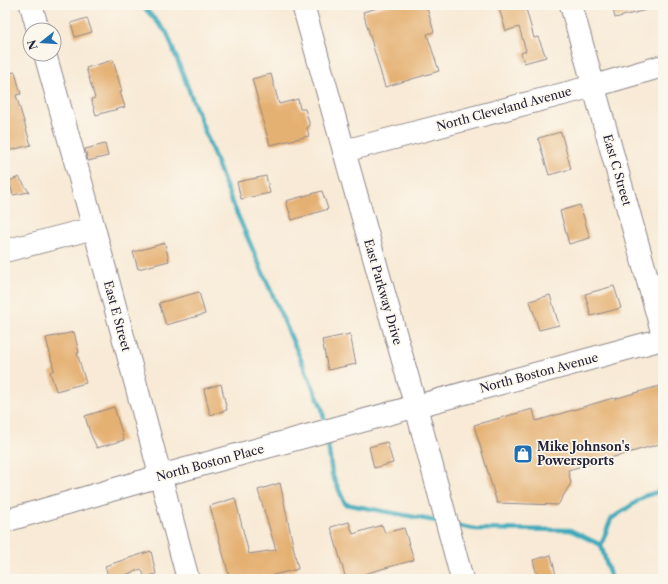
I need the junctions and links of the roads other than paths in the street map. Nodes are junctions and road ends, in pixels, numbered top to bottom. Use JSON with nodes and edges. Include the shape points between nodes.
{"nodes":[{"id":1,"x":31,"y":5,"type":"edge"},
{"id":2,"x":303,"y":5,"type":"edge"},
{"id":3,"x":571,"y":5,"type":"edge"},
{"id":4,"x":36,"y":22,"type":"edge"},
{"id":5,"x":47,"y":62,"type":"edge"},
{"id":6,"x":663,"y":66,"type":"edge"},
{"id":7,"x":594,"y":86,"type":"junction"},
{"id":8,"x":344,"y":150,"type":"junction"},
{"id":9,"x":94,"y":228,"type":"junction"},
{"id":10,"x":5,"y":251,"type":"edge"},
{"id":11,"x":663,"y":335,"type":"edge"},
{"id":12,"x":663,"y":339,"type":"edge"},
{"id":13,"x":416,"y":407,"type":"junction"},
{"id":14,"x":160,"y":476,"type":"junction"},
{"id":15,"x":5,"y":521,"type":"edge"},
{"id":16,"x":188,"y":579,"type":"edge"},
{"id":17,"x":462,"y":579,"type":"edge"}],
"edges":[{"from":1,"to":4,"type":"street"},
{"from":2,"to":8,"type":"street","name":"East Parkway Drive"},
{"from":3,"to":7,"type":"street","name":"East C Street"},
{"from":5,"to":9,"type":"street","name":"East E Street"},
{"from":6,"to":7,"type":"street","name":"North Cleveland Avenue"},
{"from":7,"to":8,"type":"street","name":"North Cleveland Avenue"},
{"from":7,"to":11,"type":"street","name":"East C Street"},
{"from":8,"to":13,"type":"street","name":"East Parkway Drive"},
{"from":9,"to":10,"type":"street"},
{"from":9,"to":14,"type":"street","name":"East E Street"},
{"from":12,"to":13,"type":"street","name":"North Boston Avenue"},
{"from":13,"to":14,"type":"street","name":"North Boston Place"},
{"from":13,"to":17,"type":"street","name":"East Parkway Drive"},
{"from":14,"to":15,"type":"street","name":"North Boston Place"},
{"from":14,"to":16,"type":"street","name":"East E Street"}]}
